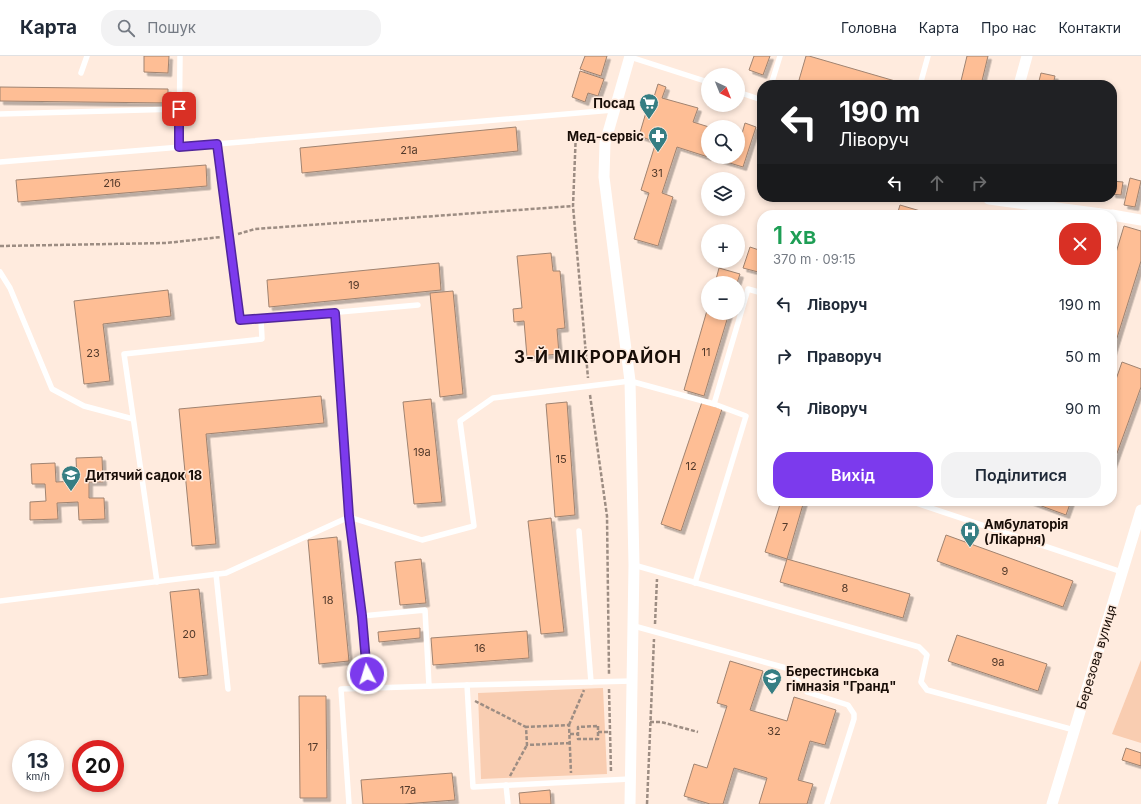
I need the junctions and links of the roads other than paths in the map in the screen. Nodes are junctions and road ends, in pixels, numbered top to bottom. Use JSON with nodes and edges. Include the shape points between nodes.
{"nodes":[{"id":1,"x":87,"y":56,"type":"edge"},
{"id":2,"x":180,"y":56,"type":"edge"},
{"id":3,"x":780,"y":56,"type":"edge"},
{"id":4,"x":928,"y":56,"type":"edge"},
{"id":5,"x":1027,"y":56,"type":"edge"},
{"id":6,"x":630,"y":57,"type":"edge"},
{"id":7,"x":82,"y":73,"type":"dead end"},
{"id":8,"x":701,"y":80,"type":"edge"},
{"id":9,"x":772,"y":80,"type":"edge"},
{"id":10,"x":921,"y":80,"type":"edge"},
{"id":11,"x":1020,"y":80,"type":"edge"},
{"id":12,"x":745,"y":94,"type":"edge"},
{"id":13,"x":757,"y":98,"type":"edge"},
{"id":14,"x":179,"y":109,"type":"junction"},
{"id":15,"x":613,"y":110,"type":"junction"},
{"id":16,"x":0,"y":114,"type":"edge"},
{"id":17,"x":217,"y":144,"type":"junction"},
{"id":18,"x":179,"y":147,"type":"junction"},
{"id":19,"x":0,"y":162,"type":"edge"},
{"id":20,"x":1013,"y":202,"type":"edge"},
{"id":21,"x":1062,"y":210,"type":"edge"},
{"id":22,"x":1117,"y":216,"type":"edge"},
{"id":23,"x":1141,"y":220,"type":"edge"},
{"id":24,"x":0,"y":272,"type":"edge"},
{"id":25,"x":757,"y":292,"type":"edge"},
{"id":26,"x":418,"y":306,"type":"dead end"},
{"id":27,"x":335,"y":313,"type":"junction"},
{"id":28,"x":261,"y":319,"type":"junction"},
{"id":29,"x":630,"y":381,"type":"junction"},
{"id":30,"x":714,"y":404,"type":"junction"},
{"id":31,"x":133,"y":419,"type":"junction"},
{"id":32,"x":925,"y":506,"type":"edge"},
{"id":33,"x":1141,"y":510,"type":"edge"},
{"id":34,"x":349,"y":516,"type":"junction"},
{"id":35,"x":579,"y":531,"type":"dead end"},
{"id":36,"x":634,"y":565,"type":"junction"},
{"id":37,"x":1122,"y":572,"type":"junction"},
{"id":38,"x":216,"y":574,"type":"junction"},
{"id":39,"x":157,"y":582,"type":"junction"},
{"id":40,"x":695,"y":583,"type":"junction"},
{"id":41,"x":0,"y":601,"type":"edge"},
{"id":42,"x":362,"y":616,"type":"junction"},
{"id":43,"x":634,"y":626,"type":"junction"},
{"id":44,"x":633,"y":681,"type":"junction"},
{"id":45,"x":589,"y":682,"type":"junction"},
{"id":46,"x":467,"y":685,"type":"junction"},
{"id":47,"x":429,"y":686,"type":"junction"},
{"id":48,"x":368,"y":688,"type":"junction"},
{"id":49,"x":228,"y":689,"type":"dead end"},
{"id":50,"x":1074,"y":730,"type":"junction"},
{"id":51,"x":630,"y":779,"type":"junction"},
{"id":52,"x":506,"y":785,"type":"junction"},
{"id":53,"x":349,"y":804,"type":"edge"},
{"id":54,"x":508,"y":804,"type":"edge"},
{"id":55,"x":630,"y":804,"type":"edge"},
{"id":56,"x":827,"y":804,"type":"edge"},
{"id":57,"x":1052,"y":804,"type":"edge"}],
"edges":[{"from":1,"to":7,"type":"lane"},
{"from":2,"to":14,"type":"lane"},
{"from":3,"to":9,"type":"lane"},
{"from":4,"to":10,"type":"lane"},
{"from":5,"to":11,"type":"street"},
{"from":6,"to":8,"type":"lane"},
{"from":6,"to":15,"type":"street"},
{"from":12,"to":13,"type":"lane"},
{"from":14,"to":16,"type":"lane"},
{"from":14,"to":18,"type":"lane"},
{"from":15,"to":17,"type":"lane"},
{"from":15,"to":29,"type":"street","via":[[605,143],[604,177]]},
{"from":17,"to":18,"type":"lane"},
{"from":17,"to":28,"type":"lane","via":[[240,320]]},
{"from":18,"to":19,"type":"lane"},
{"from":20,"to":21,"type":"street"},
{"from":22,"to":23,"type":"street"},
{"from":24,"to":31,"type":"lane","via":[[10,288],[52,389],[84,406]]},
{"from":25,"to":30,"type":"lane","via":[[748,289]]},
{"from":26,"to":27,"type":"lane"},
{"from":27,"to":28,"type":"lane"},
{"from":27,"to":34,"type":"lane"},
{"from":28,"to":31,"type":"lane","via":[[262,339],[124,354]]},
{"from":29,"to":30,"type":"lane"},
{"from":29,"to":34,"type":"lane","via":[[492,398],[460,421],[474,526],[422,540]]},
{"from":29,"to":36,"type":"street"},
{"from":30,"to":40,"type":"lane","via":[[746,416]]},
{"from":31,"to":39,"type":"lane"},
{"from":32,"to":37,"type":"lane"},
{"from":33,"to":37,"type":"street","name":"Березова вулиця"},
{"from":34,"to":38,"type":"lane","via":[[226,573]]},
{"from":34,"to":42,"type":"lane"},
{"from":35,"to":45,"type":"lane"},
{"from":36,"to":40,"type":"lane"},
{"from":36,"to":43,"type":"street"},
{"from":37,"to":50,"type":"street","name":"Березова вулиця"},
{"from":38,"to":39,"type":"lane"},
{"from":38,"to":49,"type":"lane"},
{"from":39,"to":41,"type":"lane"},
{"from":40,"to":50,"type":"lane","via":[[920,647],[927,655],[921,682],[927,690]]},
{"from":42,"to":47,"type":"lane","via":[[425,610]]},
{"from":42,"to":48,"type":"lane"},
{"from":43,"to":44,"type":"street"},
{"from":43,"to":56,"type":"lane","via":[[786,668],[807,692],[848,705],[852,709],[854,719]]},
{"from":44,"to":45,"type":"lane"},
{"from":44,"to":51,"type":"street"},
{"from":45,"to":46,"type":"lane"},
{"from":46,"to":47,"type":"lane"},
{"from":46,"to":52,"type":"lane","via":[[473,787]]},
{"from":47,"to":48,"type":"lane"},
{"from":48,"to":53,"type":"lane","via":[[341,689]]},
{"from":50,"to":57,"type":"street","name":"Березова вулиця"},
{"from":51,"to":52,"type":"lane"},
{"from":51,"to":55,"type":"street"},
{"from":52,"to":54,"type":"lane"}]}
